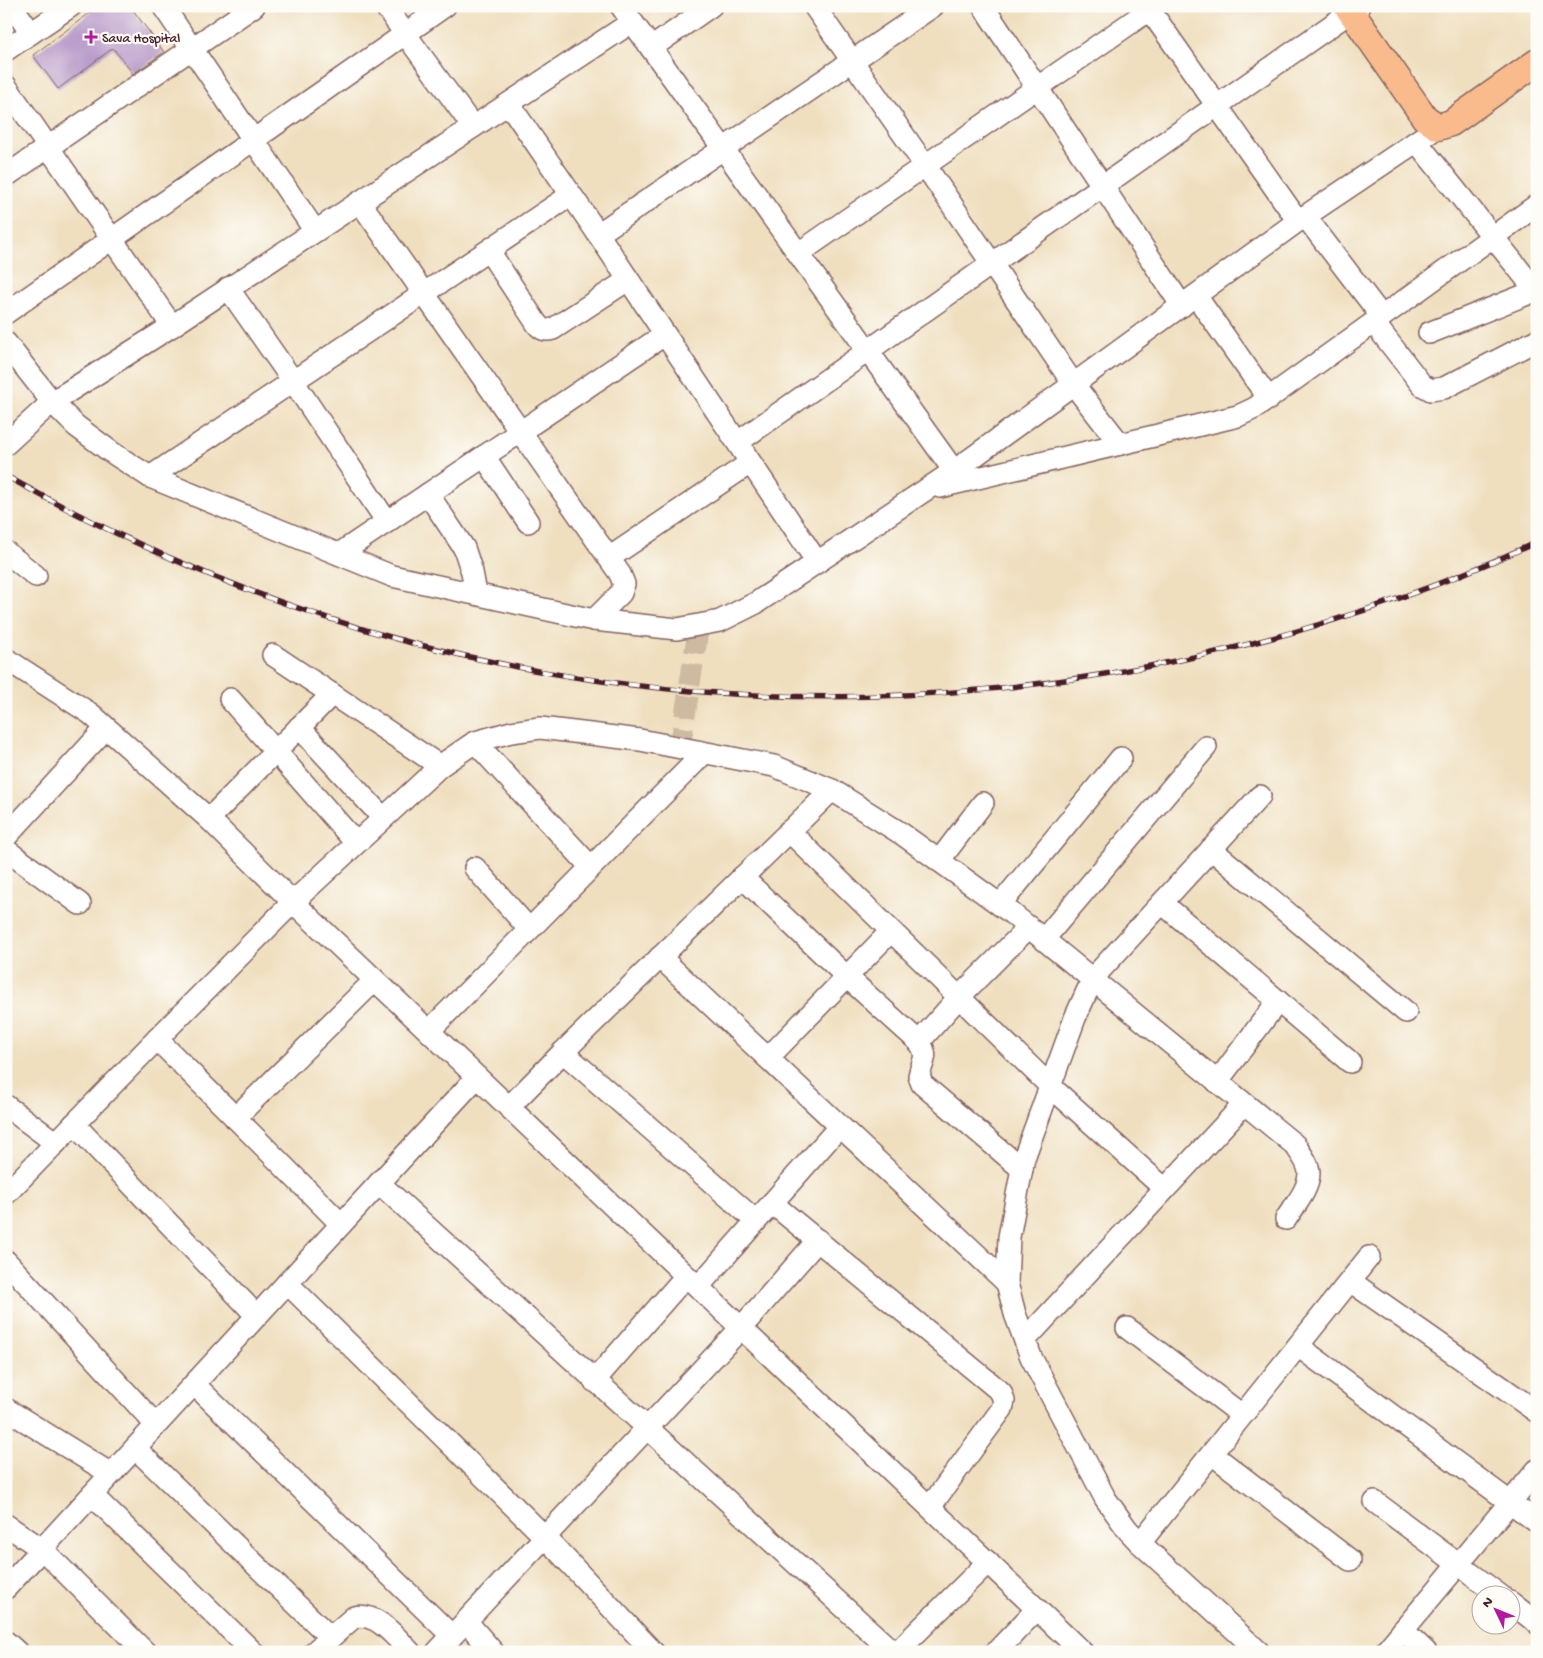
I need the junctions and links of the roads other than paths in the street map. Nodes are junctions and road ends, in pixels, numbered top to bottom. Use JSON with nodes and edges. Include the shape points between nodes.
{"nodes":[{"id":1,"x":12,"y":6,"type":"edge"},
{"id":2,"x":71,"y":6,"type":"edge"},
{"id":3,"x":163,"y":6,"type":"edge"},
{"id":4,"x":254,"y":6,"type":"edge"},
{"id":5,"x":385,"y":6,"type":"edge"},
{"id":6,"x":445,"y":6,"type":"edge"},
{"id":7,"x":711,"y":6,"type":"edge"},
{"id":8,"x":814,"y":6,"type":"edge"},
{"id":9,"x":933,"y":6,"type":"edge"},
{"id":10,"x":983,"y":6,"type":"edge"},
{"id":11,"x":1151,"y":7,"type":"edge"},
{"id":12,"x":1352,"y":8,"type":"edge"},
{"id":13,"x":627,"y":14,"type":"edge"},
{"id":14,"x":31,"y":33,"type":"junction"},
{"id":15,"x":406,"y":34,"type":"junction"},
{"id":16,"x":651,"y":48,"type":"junction"},
{"id":17,"x":193,"y":49,"type":"junction"},
{"id":18,"x":6,"y":50,"type":"edge"},
{"id":19,"x":853,"y":61,"type":"junction"},
{"id":20,"x":1537,"y":62,"type":"edge"},
{"id":21,"x":6,"y":86,"type":"edge"},
{"id":22,"x":1037,"y":88,"type":"junction"},
{"id":23,"x":509,"y":104,"type":"junction"},
{"id":24,"x":1217,"y":106,"type":"junction"},
{"id":25,"x":474,"y":127,"type":"junction"},
{"id":26,"x":1428,"y":134,"type":"junction"},
{"id":27,"x":254,"y":140,"type":"junction"},
{"id":28,"x":49,"y":147,"type":"junction"},
{"id":29,"x":724,"y":149,"type":"junction"},
{"id":30,"x":926,"y":167,"type":"junction"},
{"id":31,"x":6,"y":176,"type":"edge"},
{"id":32,"x":1102,"y":186,"type":"junction"},
{"id":33,"x":572,"y":195,"type":"junction"},
{"id":34,"x":360,"y":202,"type":"junction"},
{"id":35,"x":1537,"y":205,"type":"edge"},
{"id":36,"x":1301,"y":218,"type":"junction"},
{"id":37,"x":315,"y":231,"type":"junction"},
{"id":38,"x":598,"y":234,"type":"junction"},
{"id":39,"x":1492,"y":237,"type":"junction"},
{"id":40,"x":112,"y":239,"type":"junction"},
{"id":41,"x":489,"y":250,"type":"junction"},
{"id":42,"x":799,"y":253,"type":"junction"},
{"id":43,"x":992,"y":264,"type":"junction"},
{"id":44,"x":628,"y":280,"type":"junction"},
{"id":45,"x":228,"y":288,"type":"junction"},
{"id":46,"x":1536,"y":292,"type":"edge"},
{"id":47,"x":424,"y":294,"type":"junction"},
{"id":48,"x":1189,"y":301,"type":"junction"},
{"id":49,"x":6,"y":313,"type":"edge"},
{"id":50,"x":1378,"y":320,"type":"junction"},
{"id":51,"x":172,"y":326,"type":"junction"},
{"id":52,"x":1430,"y":333,"type":"dead end"},
{"id":53,"x":664,"y":335,"type":"junction"},
{"id":54,"x":1537,"y":340,"type":"edge"},
{"id":55,"x":6,"y":343,"type":"edge"},
{"id":56,"x":868,"y":350,"type":"junction"},
{"id":57,"x":293,"y":381,"type":"junction"},
{"id":58,"x":1074,"y":385,"type":"junction"},
{"id":59,"x":1269,"y":399,"type":"junction"},
{"id":60,"x":52,"y":402,"type":"junction"},
{"id":61,"x":520,"y":432,"type":"junction"},
{"id":62,"x":738,"y":442,"type":"junction"},
{"id":63,"x":6,"y":444,"type":"edge"},
{"id":64,"x":1120,"y":444,"type":"junction"},
{"id":65,"x":484,"y":456,"type":"junction"},
{"id":66,"x":750,"y":463,"type":"junction"},
{"id":67,"x":954,"y":472,"type":"junction"},
{"id":68,"x":150,"y":477,"type":"junction"},
{"id":69,"x":927,"y":490,"type":"junction"},
{"id":70,"x":428,"y":494,"type":"junction"},
{"id":71,"x":387,"y":522,"type":"junction"},
{"id":72,"x":528,"y":522,"type":"dead end"},
{"id":73,"x":6,"y":552,"type":"edge"},
{"id":74,"x":339,"y":554,"type":"junction"},
{"id":75,"x":609,"y":558,"type":"junction"},
{"id":76,"x":817,"y":562,"type":"junction"},
{"id":77,"x":36,"y":576,"type":"dead end"},
{"id":78,"x":476,"y":594,"type":"junction"},
{"id":79,"x":594,"y":620,"type":"junction"},
{"id":80,"x":273,"y":655,"type":"dead end"},
{"id":81,"x":6,"y":659,"type":"edge"},
{"id":82,"x":332,"y":694,"type":"junction"},
{"id":83,"x":230,"y":699,"type":"dead end"},
{"id":84,"x":299,"y":727,"type":"junction"},
{"id":85,"x":106,"y":728,"type":"junction"},
{"id":86,"x":475,"y":742,"type":"junction"},
{"id":87,"x":1206,"y":747,"type":"dead end"},
{"id":88,"x":275,"y":750,"type":"junction"},
{"id":89,"x":704,"y":753,"type":"junction"},
{"id":90,"x":1121,"y":758,"type":"dead end"},
{"id":91,"x":440,"y":766,"type":"junction"},
{"id":92,"x":832,"y":790,"type":"junction"},
{"id":93,"x":1260,"y":796,"type":"dead end"},
{"id":94,"x":983,"y":803,"type":"dead end"},
{"id":95,"x":383,"y":818,"type":"junction"},
{"id":96,"x":209,"y":819,"type":"junction"},
{"id":97,"x":790,"y":831,"type":"junction"},
{"id":98,"x":6,"y":837,"type":"edge"},
{"id":99,"x":356,"y":843,"type":"junction"},
{"id":100,"x":1211,"y":849,"type":"junction"},
{"id":101,"x":6,"y":850,"type":"edge"},
{"id":102,"x":939,"y":861,"type":"junction"},
{"id":103,"x":590,"y":866,"type":"junction"},
{"id":104,"x":475,"y":868,"type":"dead end"},
{"id":105,"x":742,"y":877,"type":"junction"},
{"id":106,"x":293,"y":902,"type":"junction"},
{"id":107,"x":1162,"y":902,"type":"junction"},
{"id":108,"x":80,"y":904,"type":"dead end"},
{"id":109,"x":1000,"y":905,"type":"junction"},
{"id":110,"x":529,"y":929,"type":"junction"},
{"id":111,"x":891,"y":931,"type":"junction"},
{"id":112,"x":1036,"y":933,"type":"junction"},
{"id":113,"x":660,"y":957,"type":"junction"},
{"id":114,"x":846,"y":978,"type":"junction"},
{"id":115,"x":1093,"y":978,"type":"junction"},
{"id":116,"x":375,"y":980,"type":"junction"},
{"id":117,"x":959,"y":997,"type":"junction"},
{"id":118,"x":1278,"y":1001,"type":"junction"},
{"id":119,"x":1406,"y":1012,"type":"dead end"},
{"id":120,"x":429,"y":1031,"type":"junction"},
{"id":121,"x":157,"y":1039,"type":"junction"},
{"id":122,"x":919,"y":1042,"type":"junction"},
{"id":123,"x":563,"y":1052,"type":"junction"},
{"id":124,"x":768,"y":1058,"type":"junction"},
{"id":125,"x":1350,"y":1062,"type":"dead end"},
{"id":126,"x":477,"y":1077,"type":"junction"},
{"id":127,"x":1216,"y":1082,"type":"junction"},
{"id":128,"x":1050,"y":1086,"type":"junction"},
{"id":129,"x":1244,"y":1104,"type":"junction"},
{"id":130,"x":6,"y":1106,"type":"edge"},
{"id":131,"x":509,"y":1107,"type":"junction"},
{"id":132,"x":235,"y":1118,"type":"junction"},
{"id":133,"x":74,"y":1124,"type":"junction"},
{"id":134,"x":840,"y":1126,"type":"junction"},
{"id":135,"x":56,"y":1143,"type":"junction"},
{"id":136,"x":1022,"y":1169,"type":"junction"},
{"id":137,"x":379,"y":1183,"type":"junction"},
{"id":138,"x":1165,"y":1189,"type":"junction"},
{"id":139,"x":6,"y":1194,"type":"edge"},
{"id":140,"x":772,"y":1203,"type":"junction"},
{"id":141,"x":1286,"y":1219,"type":"dead end"},
{"id":142,"x":756,"y":1221,"type":"junction"},
{"id":143,"x":341,"y":1224,"type":"junction"},
{"id":144,"x":818,"y":1240,"type":"junction"},
{"id":145,"x":1369,"y":1257,"type":"dead end"},
{"id":146,"x":6,"y":1262,"type":"edge"},
{"id":147,"x":1350,"y":1280,"type":"junction"},
{"id":148,"x":692,"y":1282,"type":"junction"},
{"id":149,"x":287,"y":1283,"type":"junction"},
{"id":150,"x":1007,"y":1283,"type":"junction"},
{"id":151,"x":257,"y":1316,"type":"junction"},
{"id":152,"x":741,"y":1328,"type":"junction"},
{"id":153,"x":1127,"y":1328,"type":"dead end"},
{"id":154,"x":1025,"y":1340,"type":"junction"},
{"id":155,"x":1298,"y":1346,"type":"junction"},
{"id":156,"x":594,"y":1381,"type":"junction"},
{"id":157,"x":194,"y":1384,"type":"junction"},
{"id":158,"x":6,"y":1409,"type":"edge"},
{"id":159,"x":1537,"y":1412,"type":"edge"},
{"id":160,"x":1242,"y":1415,"type":"junction"},
{"id":161,"x":156,"y":1425,"type":"junction"},
{"id":162,"x":646,"y":1428,"type":"junction"},
{"id":163,"x":135,"y":1448,"type":"junction"},
{"id":164,"x":1212,"y":1454,"type":"junction"},
{"id":165,"x":1537,"y":1470,"type":"edge"},
{"id":166,"x":111,"y":1474,"type":"junction"},
{"id":167,"x":92,"y":1495,"type":"junction"},
{"id":168,"x":1375,"y":1502,"type":"dead end"},
{"id":169,"x":1510,"y":1502,"type":"junction"},
{"id":170,"x":930,"y":1507,"type":"junction"},
{"id":171,"x":1537,"y":1522,"type":"edge"},
{"id":172,"x":6,"y":1525,"type":"edge"},
{"id":173,"x":545,"y":1537,"type":"junction"},
{"id":174,"x":1140,"y":1543,"type":"junction"},
{"id":175,"x":42,"y":1549,"type":"junction"},
{"id":176,"x":1350,"y":1560,"type":"dead end"},
{"id":177,"x":988,"y":1562,"type":"junction"},
{"id":178,"x":1459,"y":1563,"type":"junction"},
{"id":179,"x":1488,"y":1586,"type":"edge"},
{"id":180,"x":6,"y":1588,"type":"edge"},
{"id":181,"x":1037,"y":1609,"type":"junction"},
{"id":182,"x":1520,"y":1609,"type":"edge"},
{"id":183,"x":1537,"y":1622,"type":"edge"},
{"id":184,"x":459,"y":1629,"type":"junction"},
{"id":185,"x":1403,"y":1630,"type":"junction"},
{"id":186,"x":330,"y":1637,"type":"junction"},
{"id":187,"x":6,"y":1642,"type":"edge"},
{"id":188,"x":17,"y":1652,"type":"edge"},
{"id":189,"x":145,"y":1652,"type":"edge"},
{"id":190,"x":253,"y":1652,"type":"edge"},
{"id":191,"x":314,"y":1652,"type":"edge"},
{"id":192,"x":410,"y":1652,"type":"edge"},
{"id":193,"x":437,"y":1652,"type":"edge"},
{"id":194,"x":493,"y":1652,"type":"edge"},
{"id":195,"x":653,"y":1652,"type":"edge"},
{"id":196,"x":892,"y":1652,"type":"edge"},
{"id":197,"x":897,"y":1652,"type":"edge"},
{"id":198,"x":996,"y":1652,"type":"edge"},
{"id":199,"x":1082,"y":1652,"type":"edge"},
{"id":200,"x":1259,"y":1652,"type":"edge"},
{"id":201,"x":1385,"y":1652,"type":"edge"},
{"id":202,"x":1426,"y":1652,"type":"edge"}],
"edges":[{"from":1,"to":14,"type":"street"},
{"from":2,"to":14,"type":"street"},
{"from":3,"to":17,"type":"street"},
{"from":4,"to":17,"type":"street"},
{"from":5,"to":15,"type":"street"},
{"from":6,"to":15,"type":"street"},
{"from":7,"to":16,"type":"street"},
{"from":8,"to":19,"type":"street"},
{"from":9,"to":19,"type":"street"},
{"from":10,"to":22,"type":"street"},
{"from":11,"to":22,"type":"street"},
{"from":11,"to":24,"type":"street"},
{"from":12,"to":24,"type":"street"},
{"from":12,"to":26,"type":"main road","via":[[1425,118]]},
{"from":13,"to":16,"type":"street"},
{"from":13,"to":23,"type":"street"},
{"from":14,"to":18,"type":"street"},
{"from":15,"to":25,"type":"street"},
{"from":15,"to":27,"type":"street"},
{"from":16,"to":29,"type":"street"},
{"from":17,"to":27,"type":"street"},
{"from":17,"to":28,"type":"street"},
{"from":19,"to":29,"type":"street"},
{"from":19,"to":30,"type":"street"},
{"from":20,"to":26,"type":"main road","via":[[1451,123]]},
{"from":21,"to":28,"type":"street"},
{"from":22,"to":30,"type":"street"},
{"from":22,"to":32,"type":"street"},
{"from":23,"to":25,"type":"street"},
{"from":23,"to":33,"type":"street"},
{"from":24,"to":32,"type":"street"},
{"from":24,"to":36,"type":"street"},
{"from":25,"to":34,"type":"street"},
{"from":26,"to":36,"type":"street"},
{"from":26,"to":39,"type":"street"},
{"from":27,"to":37,"type":"street"},
{"from":27,"to":40,"type":"street"},
{"from":28,"to":31,"type":"street"},
{"from":28,"to":40,"type":"street"},
{"from":29,"to":38,"type":"street"},
{"from":29,"to":42,"type":"street"},
{"from":30,"to":42,"type":"street"},
{"from":30,"to":43,"type":"street"},
{"from":32,"to":43,"type":"street"},
{"from":32,"to":48,"type":"street"},
{"from":33,"to":38,"type":"street"},
{"from":33,"to":41,"type":"street"},
{"from":34,"to":37,"type":"street"},
{"from":34,"to":47,"type":"street"},
{"from":35,"to":39,"type":"street"},
{"from":36,"to":48,"type":"street"},
{"from":36,"to":50,"type":"street"},
{"from":37,"to":45,"type":"street"},
{"from":38,"to":44,"type":"street"},
{"from":39,"to":46,"type":"street"},
{"from":39,"to":50,"type":"street"},
{"from":40,"to":49,"type":"street"},
{"from":40,"to":51,"type":"street"},
{"from":41,"to":44,"type":"street","via":[[537,324],[546,331]]},
{"from":41,"to":47,"type":"street"},
{"from":42,"to":56,"type":"street"},
{"from":43,"to":56,"type":"street"},
{"from":43,"to":58,"type":"street"},
{"from":44,"to":53,"type":"street"},
{"from":45,"to":51,"type":"street"},
{"from":45,"to":57,"type":"street"},
{"from":46,"to":52,"type":"street"},
{"from":47,"to":57,"type":"street"},
{"from":47,"to":61,"type":"street"},
{"from":48,"to":58,"type":"street"},
{"from":48,"to":59,"type":"street"},
{"from":50,"to":54,"type":"street","via":[[1422,385],[1431,390],[1444,388]]},
{"from":50,"to":59,"type":"street"},
{"from":51,"to":60,"type":"street"},
{"from":53,"to":61,"type":"street"},
{"from":53,"to":62,"type":"street"},
{"from":55,"to":60,"type":"street"},
{"from":56,"to":62,"type":"street"},
{"from":56,"to":67,"type":"street"},
{"from":57,"to":68,"type":"street"},
{"from":57,"to":71,"type":"street"},
{"from":58,"to":64,"type":"street"},
{"from":58,"to":67,"type":"street"},
{"from":59,"to":64,"type":"street","via":[[1238,416]]},
{"from":60,"to":63,"type":"street"},
{"from":60,"to":68,"type":"street","via":[[76,426]]},
{"from":61,"to":65,"type":"street"},
{"from":61,"to":75,"type":"street"},
{"from":62,"to":66,"type":"street"},
{"from":64,"to":69,"type":"street"},
{"from":65,"to":70,"type":"street"},
{"from":65,"to":72,"type":"street"},
{"from":66,"to":75,"type":"street"},
{"from":66,"to":76,"type":"street"},
{"from":67,"to":69,"type":"street"},
{"from":68,"to":74,"type":"street"},
{"from":69,"to":76,"type":"street"},
{"from":70,"to":71,"type":"street"},
{"from":70,"to":78,"type":"street","via":[[464,548]]},
{"from":71,"to":74,"type":"street"},
{"from":73,"to":77,"type":"street"},
{"from":74,"to":78,"type":"street","via":[[392,576]]},
{"from":75,"to":79,"type":"street","via":[[624,584],[621,593]]},
{"from":76,"to":79,"type":"street","via":[[756,603],[720,621],[677,628]]},
{"from":78,"to":79,"type":"street"},
{"from":80,"to":82,"type":"street"},
{"from":81,"to":85,"type":"street","via":[[91,714]]},
{"from":82,"to":84,"type":"street"},
{"from":82,"to":91,"type":"street"},
{"from":83,"to":88,"type":"street"},
{"from":84,"to":88,"type":"street"},
{"from":84,"to":95,"type":"street"},
{"from":85,"to":96,"type":"street"},
{"from":85,"to":98,"type":"street"},
{"from":86,"to":89,"type":"street","via":[[540,728],[640,740]]},
{"from":86,"to":91,"type":"street"},
{"from":86,"to":103,"type":"street"},
{"from":87,"to":112,"type":"street"},
{"from":88,"to":96,"type":"street"},
{"from":88,"to":99,"type":"street"},
{"from":89,"to":92,"type":"street","via":[[774,766]]},
{"from":89,"to":103,"type":"street"},
{"from":90,"to":109,"type":"street"},
{"from":91,"to":95,"type":"street"},
{"from":92,"to":97,"type":"street"},
{"from":92,"to":102,"type":"street"},
{"from":93,"to":100,"type":"street"},
{"from":94,"to":102,"type":"street"},
{"from":95,"to":99,"type":"street"},
{"from":96,"to":106,"type":"street"},
{"from":97,"to":105,"type":"street"},
{"from":97,"to":111,"type":"street"},
{"from":99,"to":106,"type":"street"},
{"from":100,"to":107,"type":"street"},
{"from":100,"to":119,"type":"street"},
{"from":101,"to":108,"type":"street"},
{"from":102,"to":109,"type":"street"},
{"from":103,"to":110,"type":"street"},
{"from":104,"to":110,"type":"street"},
{"from":105,"to":113,"type":"street"},
{"from":105,"to":114,"type":"street"},
{"from":106,"to":116,"type":"street"},
{"from":106,"to":121,"type":"street"},
{"from":107,"to":115,"type":"street"},
{"from":107,"to":118,"type":"street"},
{"from":109,"to":112,"type":"street"},
{"from":110,"to":120,"type":"street"},
{"from":111,"to":114,"type":"street"},
{"from":111,"to":117,"type":"street"},
{"from":112,"to":115,"type":"street"},
{"from":112,"to":117,"type":"street"},
{"from":113,"to":123,"type":"street"},
{"from":113,"to":124,"type":"street"},
{"from":114,"to":122,"type":"street"},
{"from":114,"to":124,"type":"street"},
{"from":115,"to":127,"type":"street"},
{"from":115,"to":128,"type":"street"},
{"from":116,"to":120,"type":"street"},
{"from":116,"to":132,"type":"street"},
{"from":117,"to":122,"type":"street"},
{"from":117,"to":128,"type":"street"},
{"from":118,"to":125,"type":"street"},
{"from":118,"to":127,"type":"street"},
{"from":120,"to":126,"type":"street"},
{"from":121,"to":132,"type":"street"},
{"from":121,"to":133,"type":"street"},
{"from":122,"to":136,"type":"street","via":[[925,1050],[919,1076],[922,1084]]},
{"from":123,"to":131,"type":"street"},
{"from":123,"to":142,"type":"street"},
{"from":124,"to":134,"type":"street"},
{"from":126,"to":131,"type":"street"},
{"from":126,"to":137,"type":"street"},
{"from":127,"to":129,"type":"street"},
{"from":128,"to":136,"type":"street"},
{"from":128,"to":138,"type":"street"},
{"from":129,"to":138,"type":"street"},
{"from":129,"to":141,"type":"street","via":[[1295,1145],[1306,1163],[1309,1173],[1304,1192]]},
{"from":130,"to":135,"type":"street"},
{"from":131,"to":148,"type":"street"},
{"from":132,"to":143,"type":"street"},
{"from":133,"to":135,"type":"street"},
{"from":133,"to":151,"type":"street"},
{"from":134,"to":140,"type":"street"},
{"from":134,"to":150,"type":"street"},
{"from":135,"to":139,"type":"street"},
{"from":136,"to":150,"type":"street","via":[[1008,1237]]},
{"from":137,"to":143,"type":"street"},
{"from":137,"to":156,"type":"street"},
{"from":138,"to":154,"type":"street"},
{"from":140,"to":142,"type":"street"},
{"from":140,"to":144,"type":"street"},
{"from":142,"to":148,"type":"street"},
{"from":143,"to":149,"type":"street"},
{"from":144,"to":152,"type":"street"},
{"from":144,"to":170,"type":"street","via":[[1001,1392],[1002,1409]]},
{"from":145,"to":147,"type":"street"},
{"from":146,"to":161,"type":"street"},
{"from":147,"to":155,"type":"street"},
{"from":147,"to":159,"type":"street"},
{"from":148,"to":152,"type":"street"},
{"from":148,"to":156,"type":"street"},
{"from":149,"to":151,"type":"street"},
{"from":149,"to":173,"type":"street"},
{"from":150,"to":154,"type":"street"},
{"from":151,"to":157,"type":"street"},
{"from":152,"to":162,"type":"street"},
{"from":152,"to":170,"type":"street"},
{"from":153,"to":160,"type":"street"},
{"from":154,"to":174,"type":"street","via":[[1105,1498]]},
{"from":155,"to":160,"type":"street"},
{"from":155,"to":169,"type":"street"},
{"from":156,"to":162,"type":"street"},
{"from":157,"to":161,"type":"street"},
{"from":157,"to":184,"type":"street"},
{"from":158,"to":166,"type":"street"},
{"from":160,"to":164,"type":"street"},
{"from":161,"to":163,"type":"street"},
{"from":162,"to":173,"type":"street"},
{"from":162,"to":196,"type":"street"},
{"from":163,"to":166,"type":"street"},
{"from":163,"to":186,"type":"street"},
{"from":164,"to":174,"type":"street"},
{"from":164,"to":176,"type":"street"},
{"from":165,"to":169,"type":"street"},
{"from":166,"to":167,"type":"street"},
{"from":167,"to":175,"type":"street"},
{"from":167,"to":190,"type":"street"},
{"from":168,"to":178,"type":"street"},
{"from":169,"to":171,"type":"street"},
{"from":169,"to":178,"type":"street"},
{"from":170,"to":177,"type":"street"},
{"from":172,"to":175,"type":"street"},
{"from":173,"to":184,"type":"street"},
{"from":173,"to":195,"type":"street"},
{"from":174,"to":200,"type":"street"},
{"from":175,"to":180,"type":"street"},
{"from":175,"to":189,"type":"street"},
{"from":177,"to":181,"type":"street"},
{"from":177,"to":197,"type":"street"},
{"from":178,"to":179,"type":"street"},
{"from":178,"to":185,"type":"street"},
{"from":181,"to":198,"type":"street"},
{"from":181,"to":199,"type":"street"},
{"from":182,"to":183,"type":"street"},
{"from":184,"to":193,"type":"street"},
{"from":184,"to":194,"type":"street"},
{"from":185,"to":201,"type":"street"},
{"from":185,"to":202,"type":"street"},
{"from":186,"to":191,"type":"street"},
{"from":186,"to":192,"type":"street","via":[[354,1617],[370,1616]]},
{"from":187,"to":188,"type":"street"}]}
